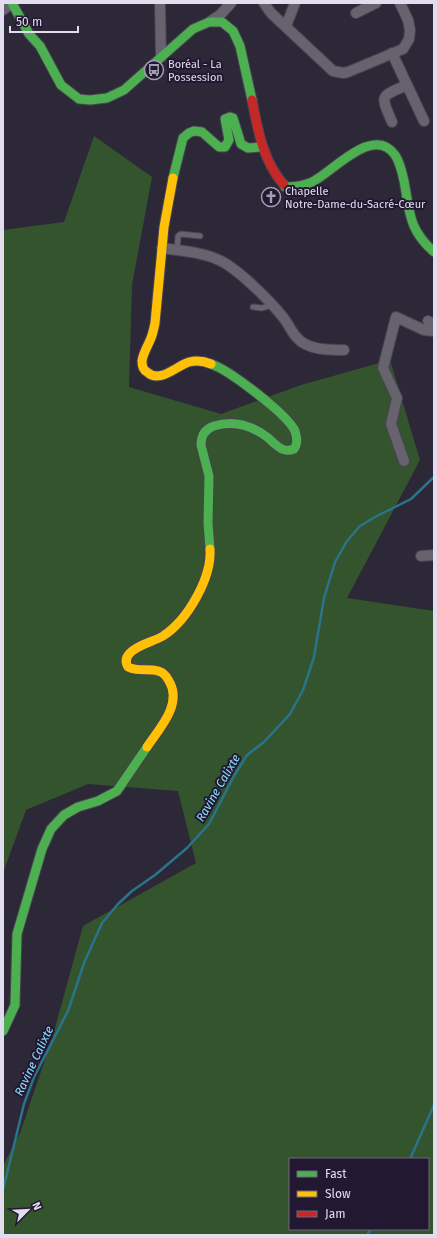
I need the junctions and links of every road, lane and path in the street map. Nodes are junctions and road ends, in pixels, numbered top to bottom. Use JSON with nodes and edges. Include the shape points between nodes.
{"nodes":[{"id":1,"x":12,"y":3,"type":"edge"},
{"id":2,"x":160,"y":3,"type":"edge"},
{"id":3,"x":231,"y":3,"type":"edge"},
{"id":4,"x":264,"y":3,"type":"edge"},
{"id":5,"x":295,"y":3,"type":"edge"},
{"id":6,"x":376,"y":3,"type":"edge"},
{"id":7,"x":400,"y":3,"type":"edge"},
{"id":8,"x":3,"y":10,"type":"edge"},
{"id":9,"x":356,"y":13,"type":"dead end"},
{"id":10,"x":209,"y":22,"type":"junction"},
{"id":11,"x":286,"y":26,"type":"junction"},
{"id":12,"x":392,"y":53,"type":"junction"},
{"id":13,"x":161,"y":58,"type":"junction"},
{"id":14,"x":407,"y":85,"type":"junction"},
{"id":15,"x":424,"y":121,"type":"dead end"},
{"id":16,"x":392,"y":122,"type":"dead end"},
{"id":17,"x":262,"y":147,"type":"junction"},
{"id":18,"x":200,"y":236,"type":"dead end"},
{"id":19,"x":162,"y":248,"type":"junction"},
{"id":20,"x":177,"y":251,"type":"junction"},
{"id":21,"x":434,"y":252,"type":"edge"},
{"id":22,"x":272,"y":305,"type":"junction"},
{"id":23,"x":253,"y":307,"type":"dead end"},
{"id":24,"x":434,"y":330,"type":"edge"},
{"id":25,"x":344,"y":350,"type":"dead end"},
{"id":26,"x":404,"y":461,"type":"dead end"},
{"id":27,"x":434,"y":555,"type":"edge"},
{"id":28,"x":421,"y":556,"type":"dead end"},
{"id":29,"x":3,"y":1031,"type":"edge"}],
"edges":[{"from":1,"to":8,"type":"street"},
{"from":1,"to":13,"type":"street","via":[[61,85],[79,98],[99,100],[124,90]]},
{"from":2,"to":13,"type":"street"},
{"from":3,"to":10,"type":"street","via":[[220,16]]},
{"from":4,"to":11,"type":"street","via":[[271,14]]},
{"from":5,"to":11,"type":"street"},
{"from":6,"to":9,"type":"street"},
{"from":7,"to":12,"type":"street","via":[[410,30],[403,48]]},
{"from":10,"to":13,"type":"street","via":[[193,29]]},
{"from":10,"to":17,"type":"street","via":[[222,22],[228,26],[240,46]]},
{"from":11,"to":12,"type":"street","via":[[333,71],[348,72]]},
{"from":12,"to":14,"type":"street"},
{"from":14,"to":15,"type":"street"},
{"from":14,"to":16,"type":"street","via":[[387,94],[384,98]]},
{"from":17,"to":19,"type":"street","via":[[248,149],[243,146],[230,117],[224,119],[229,140],[225,147],[218,147],[204,132],[197,130],[183,138],[170,192]]},
{"from":17,"to":21,"type":"street","via":[[277,178],[285,187],[298,188],[313,182],[368,145],[382,144],[396,156],[402,168],[410,219],[416,234]]},
{"from":18,"to":20,"type":"lane","via":[[181,234],[178,236]]},
{"from":19,"to":20,"type":"street"},
{"from":19,"to":29,"type":"street","via":[[153,334],[143,358],[146,372],[150,375],[164,375],[193,361],[208,362],[217,366],[279,411],[290,422],[298,440],[293,450],[283,450],[265,436],[233,423],[213,427],[201,436],[200,442],[210,475],[210,559],[203,585],[174,627],[164,636],[133,651],[127,657],[126,663],[134,671],[160,672],[168,680],[174,696],[171,708],[117,791],[64,815],[51,829],[42,849],[17,934],[15,1005]]},
{"from":20,"to":22,"type":"street","via":[[210,256],[221,261],[234,269]]},
{"from":22,"to":23,"type":"lane"},
{"from":22,"to":25,"type":"street","via":[[295,336],[305,344],[322,349]]},
{"from":24,"to":26,"type":"street","via":[[424,330],[396,317],[383,368],[397,398],[391,424]]},
{"from":27,"to":28,"type":"street"}]}
